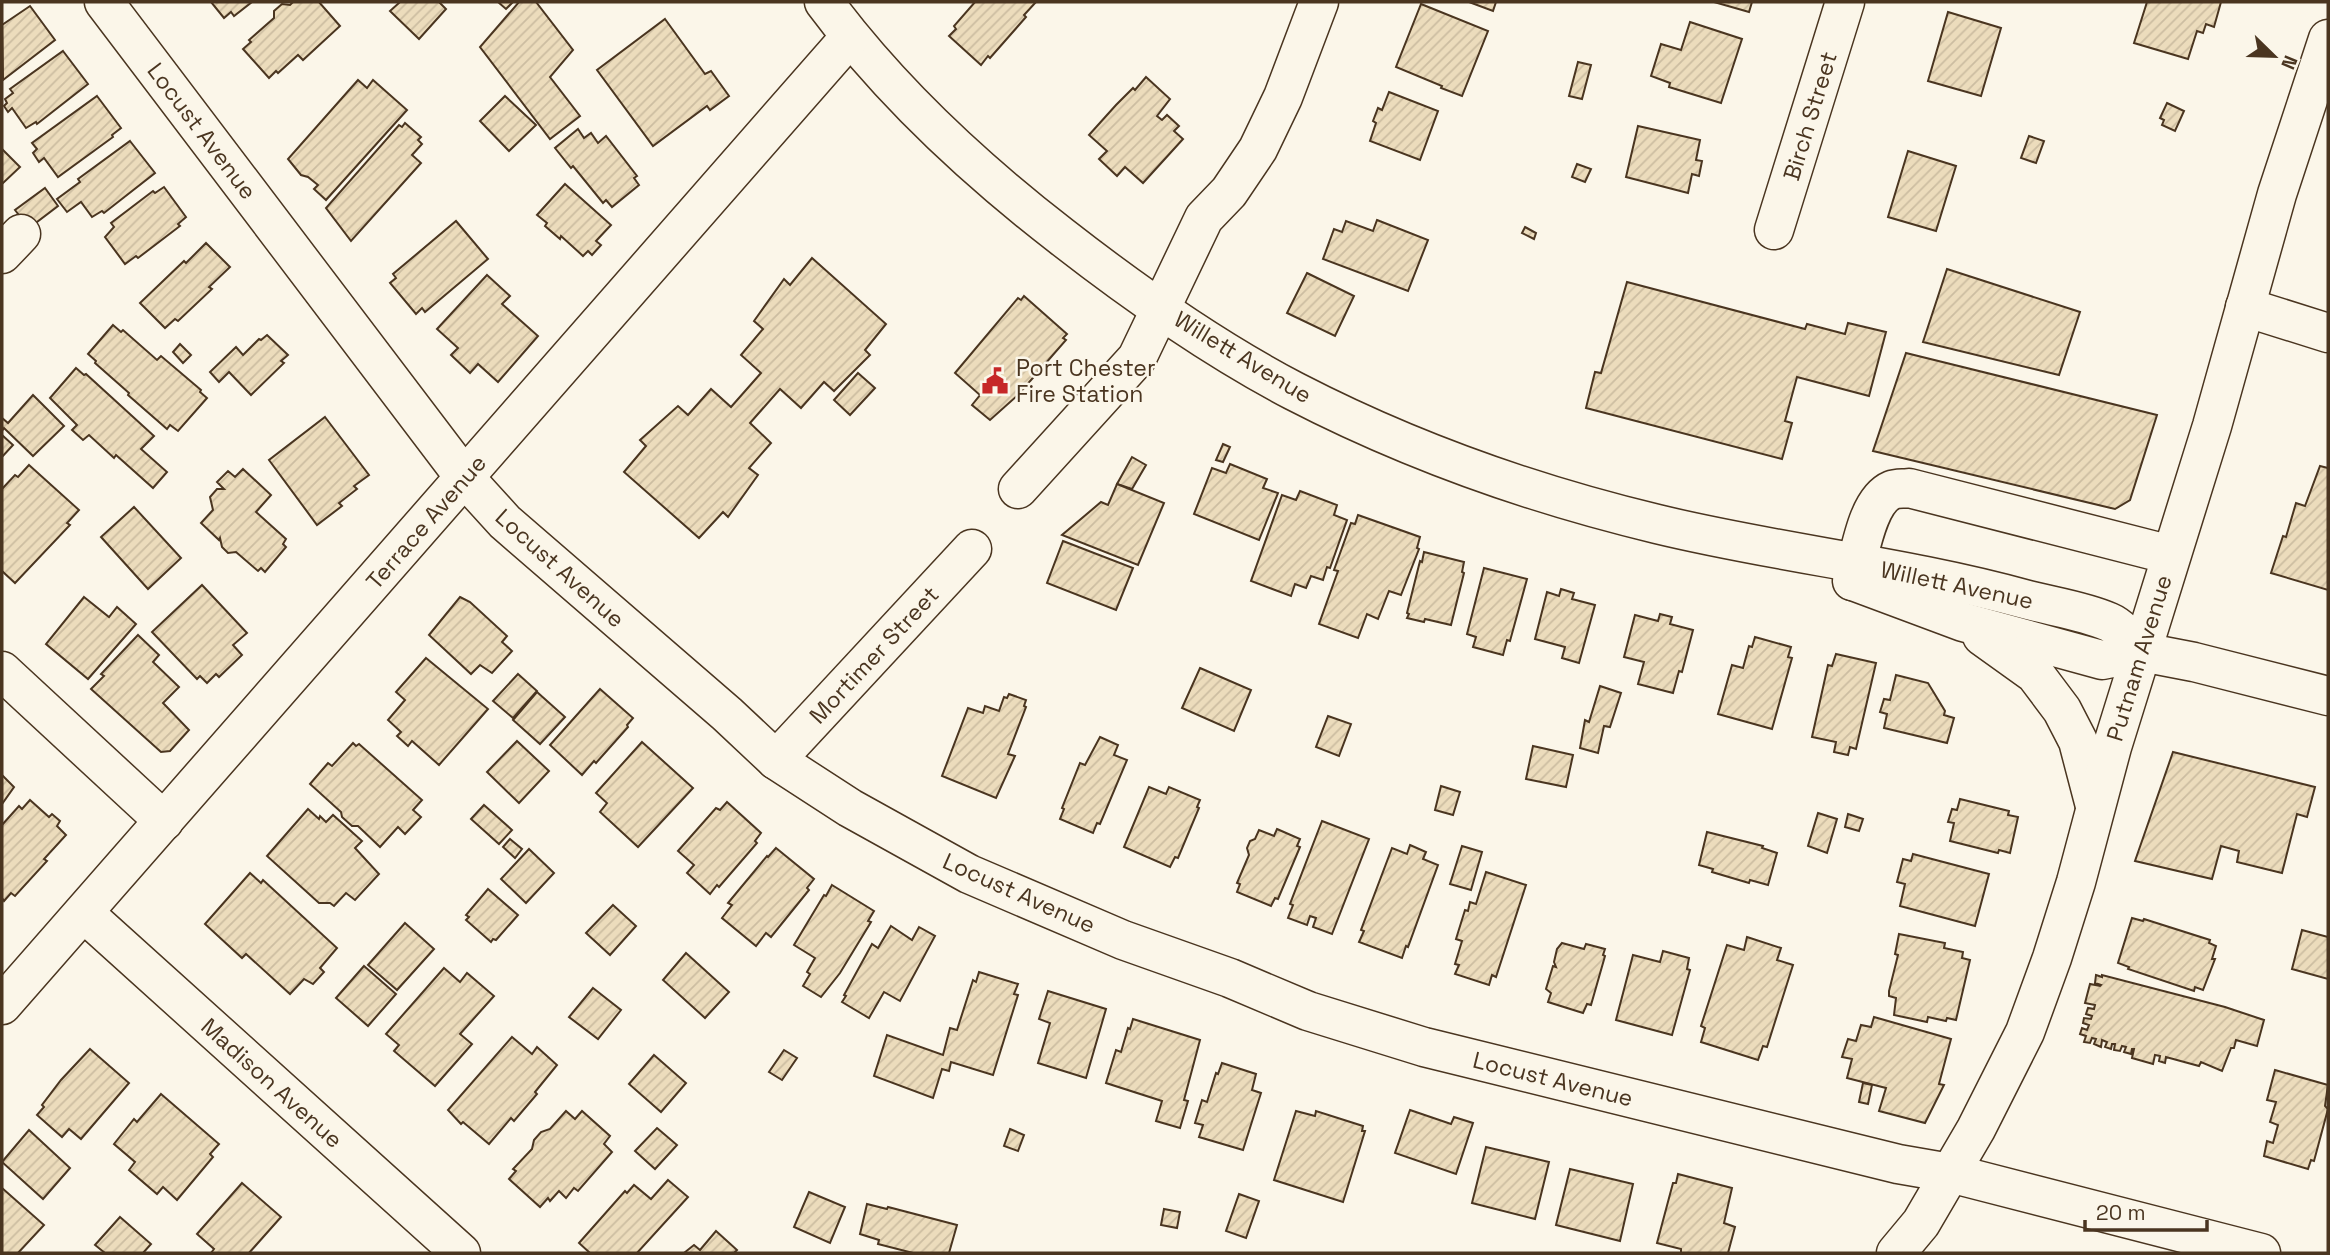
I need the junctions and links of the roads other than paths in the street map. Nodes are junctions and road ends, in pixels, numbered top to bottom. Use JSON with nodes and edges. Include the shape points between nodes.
{"nodes":[{"id":1,"x":104,"y":2,"type":"edge"},
{"id":2,"x":824,"y":2,"type":"edge"},
{"id":3,"x":1319,"y":2,"type":"edge"},
{"id":4,"x":1845,"y":2,"type":"edge"},
{"id":5,"x":850,"y":37,"type":"junction"},
{"id":6,"x":2328,"y":39,"type":"edge"},
{"id":7,"x":1774,"y":230,"type":"dead end"},
{"id":8,"x":2245,"y":307,"type":"junction"},
{"id":9,"x":1161,"y":308,"type":"junction"},
{"id":10,"x":2328,"y":333,"type":"edge"},
{"id":11,"x":465,"y":478,"type":"junction"},
{"id":12,"x":1018,"y":489,"type":"dead end"},
{"id":13,"x":972,"y":549,"type":"dead end"},
{"id":14,"x":2171,"y":555,"type":"junction"},
{"id":15,"x":1855,"y":572,"type":"junction"},
{"id":16,"x":1963,"y":622,"type":"junction"},
{"id":17,"x":2142,"y":652,"type":"junction"},
{"id":18,"x":2,"y":671,"type":"edge"},
{"id":19,"x":2328,"y":696,"type":"edge"},
{"id":20,"x":776,"y":760,"type":"junction"},
{"id":21,"x":2096,"y":810,"type":"junction"},
{"id":22,"x":164,"y":821,"type":"junction"},
{"id":23,"x":84,"y":913,"type":"junction"},
{"id":24,"x":2,"y":1005,"type":"edge"},
{"id":25,"x":1950,"y":1173,"type":"junction"},
{"id":26,"x":461,"y":1253,"type":"edge"},
{"id":27,"x":1896,"y":1253,"type":"edge"},
{"id":28,"x":2261,"y":1253,"type":"edge"}],
"edges":[{"from":1,"to":11,"type":"street","name":"Locust Avenue"},
{"from":2,"to":5,"type":"street","name":"Willett Avenue"},
{"from":3,"to":9,"type":"street","via":[[1258,149],[1229,192],[1204,218]]},
{"from":4,"to":7,"type":"street","name":"Birch Street"},
{"from":5,"to":9,"type":"street","name":"Willett Avenue","via":[[951,144],[1030,212]]},
{"from":5,"to":11,"type":"street","name":"Terrace Avenue"},
{"from":6,"to":8,"type":"street","name":"Putnam Avenue"},
{"from":8,"to":10,"type":"street"},
{"from":8,"to":14,"type":"street","name":"Putnam Avenue"},
{"from":9,"to":12,"type":"street","via":[[1137,358]]},
{"from":9,"to":15,"type":"street","name":"Willett Avenue","via":[[1294,391],[1405,443],[1532,489]]},
{"from":11,"to":20,"type":"street","name":"Locust Avenue","via":[[505,522]]},
{"from":11,"to":22,"type":"street","name":"Terrace Avenue"},
{"from":13,"to":20,"type":"street","name":"Mortimer Street"},
{"from":14,"to":15,"type":"street","via":[[1909,488],[1892,490],[1869,517]]},
{"from":14,"to":17,"type":"street","name":"Putnam Avenue"},
{"from":15,"to":16,"type":"street","name":"Willett Avenue"},
{"from":15,"to":17,"type":"street","name":"Willett Avenue","via":[[1975,585],[2113,623]]},
{"from":16,"to":17,"type":"street","name":"Willett Avenue","via":[[2102,660]]},
{"from":16,"to":21,"type":"street","via":[[2035,674],[2062,710],[2078,741]]},
{"from":17,"to":19,"type":"street","name":"Willett Avenue"},
{"from":17,"to":21,"type":"street","name":"Putnam Avenue"},
{"from":18,"to":22,"type":"street"},
{"from":20,"to":25,"type":"street","name":"Locust Avenue","via":[[850,808],[969,874],[1308,1012],[1424,1047]]},
{"from":21,"to":25,"type":"street","name":"Putnam Avenue","via":[[2073,894],[2025,1032]]},
{"from":22,"to":23,"type":"street","name":"Terrace Avenue"},
{"from":23,"to":24,"type":"street","name":"Terrace Avenue"},
{"from":23,"to":26,"type":"street","name":"Madison Avenue"},
{"from":25,"to":27,"type":"street","name":"Putnam Avenue","via":[[1921,1223]]},
{"from":25,"to":28,"type":"street","name":"Locust Avenue"}]}
